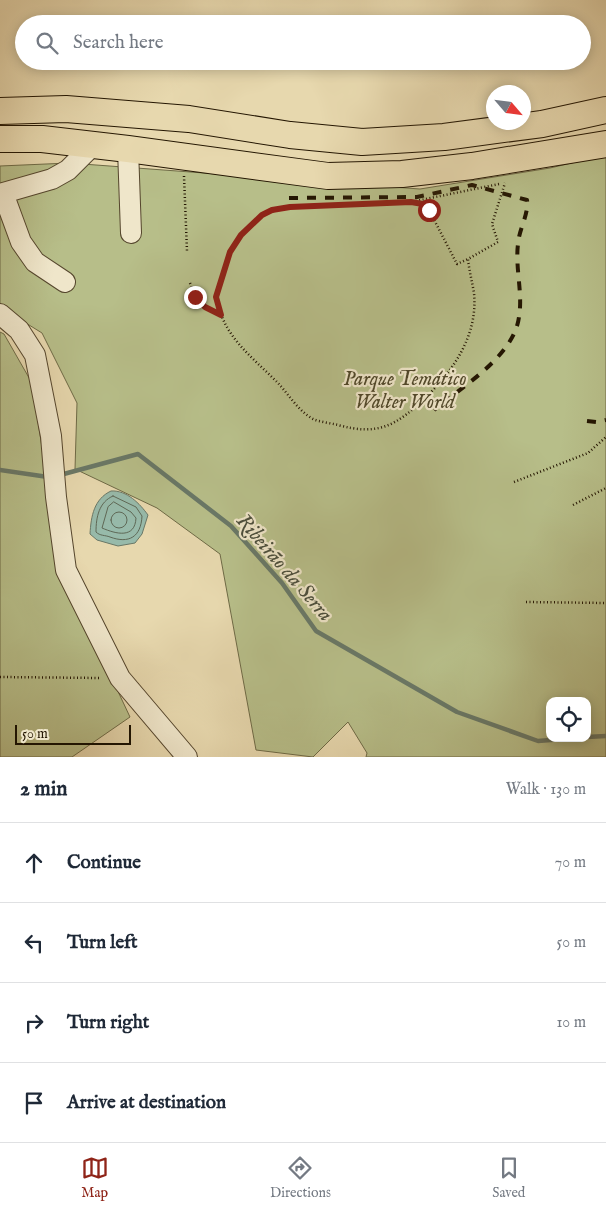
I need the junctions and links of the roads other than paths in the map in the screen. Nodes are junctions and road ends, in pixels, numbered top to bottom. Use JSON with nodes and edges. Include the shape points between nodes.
{"nodes":[{"id":1,"x":606,"y":110,"type":"edge"},
{"id":2,"x":0,"y":111,"type":"edge"},
{"id":3,"x":0,"y":139,"type":"edge"},
{"id":4,"x":606,"y":144,"type":"edge"},
{"id":5,"x":93,"y":145,"type":"junction"},
{"id":6,"x":128,"y":148,"type":"junction"},
{"id":7,"x":1,"y":194,"type":"edge"},
{"id":8,"x":131,"y":233,"type":"dead end"},
{"id":9,"x":65,"y":282,"type":"dead end"},
{"id":10,"x":0,"y":314,"type":"edge"},
{"id":11,"x":187,"y":757,"type":"edge"}],
"edges":[{"from":1,"to":2,"type":"main road","via":[[542,124],[454,136],[362,142],[290,135],[189,119],[66,109]]},
{"from":3,"to":5,"type":"main road"},
{"from":4,"to":6,"type":"main road","via":[[472,166],[402,174],[328,176]]},
{"from":5,"to":6,"type":"main road"},
{"from":5,"to":7,"type":"street","via":[[68,170],[52,179]]},
{"from":6,"to":8,"type":"street"},
{"from":7,"to":9,"type":"street","via":[[21,242],[35,262]]},
{"from":10,"to":11,"type":"street","via":[[18,330],[35,355],[51,436],[66,570],[120,678]]}]}
